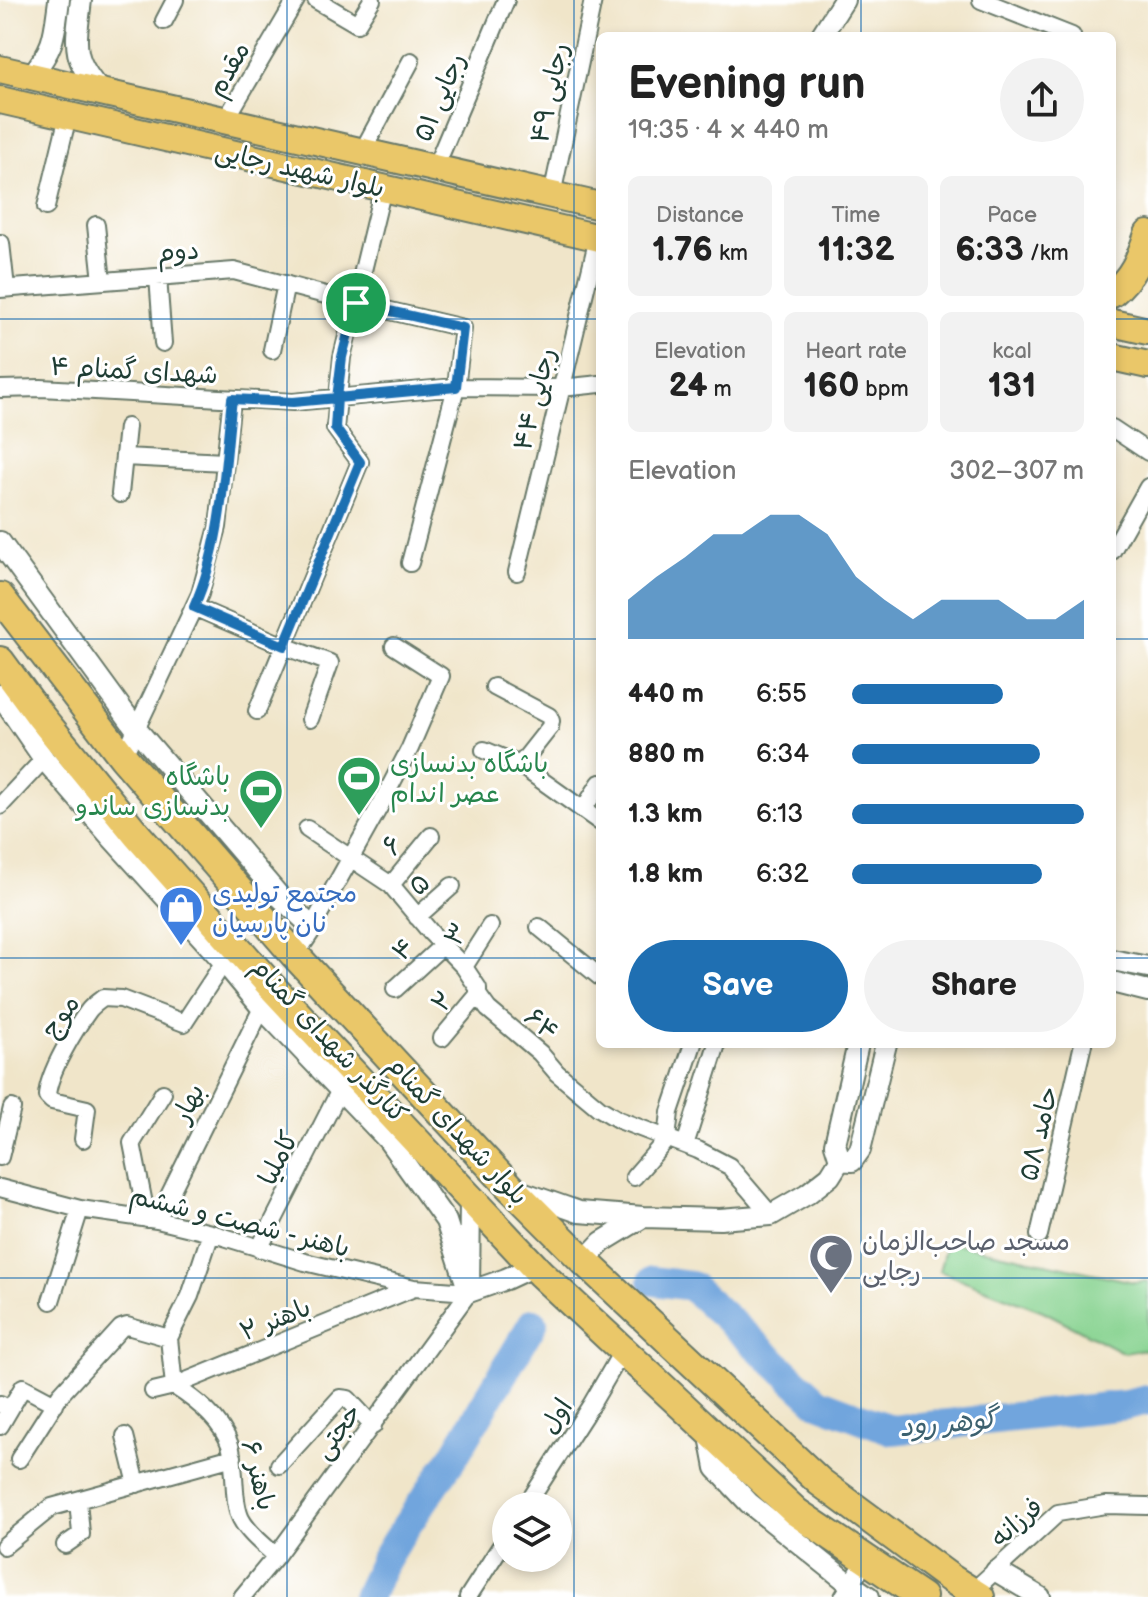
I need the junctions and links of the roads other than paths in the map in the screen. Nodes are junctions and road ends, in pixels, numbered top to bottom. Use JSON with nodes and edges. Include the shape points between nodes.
{"nodes":[{"id":1,"x":59,"y":0,"type":"edge"},
{"id":2,"x":81,"y":0,"type":"edge"},
{"id":3,"x":175,"y":0,"type":"edge"},
{"id":4,"x":296,"y":0,"type":"edge"},
{"id":5,"x":316,"y":0,"type":"edge"},
{"id":6,"x":372,"y":0,"type":"edge"},
{"id":7,"x":506,"y":0,"type":"edge"},
{"id":8,"x":593,"y":0,"type":"edge"},
{"id":9,"x":844,"y":0,"type":"edge"},
{"id":10,"x":981,"y":0,"type":"edge"},
{"id":11,"x":164,"y":21,"type":"dead end"},
{"id":12,"x":824,"y":32,"type":"edge"},
{"id":13,"x":1062,"y":32,"type":"edge"},
{"id":14,"x":54,"y":35,"type":"junction"},
{"id":15,"x":77,"y":42,"type":"junction"},
{"id":16,"x":411,"y":61,"type":"dead end"},
{"id":17,"x":0,"y":69,"type":"edge"},
{"id":18,"x":31,"y":76,"type":"junction"},
{"id":19,"x":101,"y":92,"type":"junction"},
{"id":20,"x":0,"y":100,"type":"edge"},
{"id":21,"x":68,"y":116,"type":"junction"},
{"id":22,"x":225,"y":121,"type":"junction"},
{"id":23,"x":362,"y":152,"type":"junction"},
{"id":24,"x":435,"y":168,"type":"junction"},
{"id":25,"x":383,"y":188,"type":"junction"},
{"id":26,"x":552,"y":195,"type":"junction"},
{"id":27,"x":596,"y":205,"type":"edge"},
{"id":28,"x":46,"y":207,"type":"dead end"},
{"id":29,"x":96,"y":225,"type":"dead end"},
{"id":30,"x":1148,"y":234,"type":"edge"},
{"id":31,"x":596,"y":237,"type":"edge"},
{"id":32,"x":1,"y":243,"type":"edge"},
{"id":33,"x":596,"y":250,"type":"edge"},
{"id":34,"x":1143,"y":274,"type":"edge"},
{"id":35,"x":158,"y":277,"type":"junction"},
{"id":36,"x":102,"y":281,"type":"junction"},
{"id":37,"x":286,"y":284,"type":"junction"},
{"id":38,"x":3,"y":288,"type":"edge"},
{"id":39,"x":1116,"y":291,"type":"edge"},
{"id":40,"x":356,"y":303,"type":"junction"},
{"id":41,"x":1116,"y":324,"type":"edge"},
{"id":42,"x":1148,"y":331,"type":"edge"},
{"id":43,"x":163,"y":343,"type":"dead end"},
{"id":44,"x":272,"y":350,"type":"dead end"},
{"id":45,"x":1116,"y":358,"type":"edge"},
{"id":46,"x":1148,"y":365,"type":"edge"},
{"id":47,"x":596,"y":384,"type":"edge"},
{"id":48,"x":456,"y":387,"type":"junction"},
{"id":49,"x":561,"y":388,"type":"junction"},
{"id":50,"x":0,"y":389,"type":"edge"},
{"id":51,"x":337,"y":398,"type":"junction"},
{"id":52,"x":232,"y":399,"type":"junction"},
{"id":53,"x":127,"y":427,"type":"dead end"},
{"id":54,"x":1116,"y":431,"type":"edge"},
{"id":55,"x":1148,"y":452,"type":"edge"},
{"id":56,"x":124,"y":457,"type":"junction"},
{"id":57,"x":225,"y":462,"type":"junction"},
{"id":58,"x":1148,"y":487,"type":"edge"},
{"id":59,"x":120,"y":494,"type":"dead end"},
{"id":60,"x":0,"y":542,"type":"edge"},
{"id":61,"x":1116,"y":544,"type":"edge"},
{"id":62,"x":410,"y":563,"type":"dead end"},
{"id":63,"x":517,"y":572,"type":"dead end"},
{"id":64,"x":0,"y":597,"type":"edge"},
{"id":65,"x":194,"y":607,"type":"junction"},
{"id":66,"x":284,"y":646,"type":"junction"},
{"id":67,"x":394,"y":646,"type":"dead end"},
{"id":68,"x":0,"y":661,"type":"edge"},
{"id":69,"x":494,"y":687,"type":"dead end"},
{"id":70,"x":0,"y":695,"type":"edge"},
{"id":71,"x":257,"y":711,"type":"dead end"},
{"id":72,"x":310,"y":719,"type":"dead end"},
{"id":73,"x":137,"y":730,"type":"junction"},
{"id":74,"x":484,"y":750,"type":"dead end"},
{"id":75,"x":123,"y":757,"type":"junction"},
{"id":76,"x":44,"y":759,"type":"junction"},
{"id":77,"x":520,"y":765,"type":"junction"},
{"id":78,"x":596,"y":789,"type":"edge"},
{"id":79,"x":0,"y":806,"type":"edge"},
{"id":80,"x":583,"y":810,"type":"junction"},
{"id":81,"x":596,"y":819,"type":"edge"},
{"id":82,"x":307,"y":829,"type":"dead end"},
{"id":83,"x":431,"y":836,"type":"dead end"},
{"id":84,"x":350,"y":858,"type":"junction"},
{"id":85,"x":391,"y":885,"type":"junction"},
{"id":86,"x":452,"y":886,"type":"dead end"},
{"id":87,"x":417,"y":917,"type":"junction"},
{"id":88,"x":490,"y":926,"type":"dead end"},
{"id":89,"x":312,"y":927,"type":"junction"},
{"id":90,"x":539,"y":927,"type":"dead end"},
{"id":91,"x":442,"y":946,"type":"junction"},
{"id":92,"x":294,"y":954,"type":"junction"},
{"id":93,"x":1116,"y":961,"type":"edge"},
{"id":94,"x":224,"y":962,"type":"junction"},
{"id":95,"x":464,"y":967,"type":"junction"},
{"id":96,"x":1148,"y":967,"type":"edge"},
{"id":97,"x":596,"y":974,"type":"edge"},
{"id":98,"x":1116,"y":983,"type":"edge"},
{"id":99,"x":395,"y":989,"type":"dead end"},
{"id":100,"x":1148,"y":991,"type":"edge"},
{"id":101,"x":478,"y":995,"type":"junction"},
{"id":102,"x":262,"y":1008,"type":"junction"},
{"id":103,"x":442,"y":1038,"type":"dead end"},
{"id":104,"x":313,"y":1046,"type":"junction"},
{"id":105,"x":688,"y":1048,"type":"edge"},
{"id":106,"x":716,"y":1048,"type":"edge"},
{"id":107,"x":857,"y":1048,"type":"edge"},
{"id":108,"x":885,"y":1048,"type":"edge"},
{"id":109,"x":1082,"y":1048,"type":"edge"},
{"id":110,"x":340,"y":1090,"type":"junction"},
{"id":111,"x":163,"y":1093,"type":"dead end"},
{"id":112,"x":12,"y":1108,"type":"dead end"},
{"id":113,"x":83,"y":1139,"type":"dead end"},
{"id":114,"x":667,"y":1139,"type":"junction"},
{"id":115,"x":388,"y":1140,"type":"junction"},
{"id":116,"x":685,"y":1145,"type":"junction"},
{"id":117,"x":0,"y":1157,"type":"edge"},
{"id":118,"x":433,"y":1158,"type":"junction"},
{"id":119,"x":840,"y":1160,"type":"junction"},
{"id":120,"x":634,"y":1177,"type":"dead end"},
{"id":121,"x":0,"y":1188,"type":"edge"},
{"id":122,"x":512,"y":1189,"type":"junction"},
{"id":123,"x":470,"y":1198,"type":"junction"},
{"id":124,"x":80,"y":1209,"type":"junction"},
{"id":125,"x":771,"y":1215,"type":"junction"},
{"id":126,"x":643,"y":1217,"type":"junction"},
{"id":127,"x":152,"y":1219,"type":"junction"},
{"id":128,"x":211,"y":1233,"type":"junction"},
{"id":129,"x":1039,"y":1235,"type":"dead end"},
{"id":130,"x":259,"y":1249,"type":"junction"},
{"id":131,"x":584,"y":1261,"type":"junction"},
{"id":132,"x":534,"y":1266,"type":"junction"},
{"id":133,"x":414,"y":1288,"type":"junction"},
{"id":134,"x":469,"y":1292,"type":"junction"},
{"id":135,"x":51,"y":1301,"type":"dead end"},
{"id":136,"x":169,"y":1338,"type":"junction"},
{"id":137,"x":623,"y":1350,"type":"junction"},
{"id":138,"x":174,"y":1386,"type":"junction"},
{"id":139,"x":153,"y":1391,"type":"dead end"},
{"id":140,"x":55,"y":1404,"type":"junction"},
{"id":141,"x":5,"y":1406,"type":"edge"},
{"id":142,"x":0,"y":1426,"type":"edge"},
{"id":143,"x":373,"y":1426,"type":"junction"},
{"id":144,"x":709,"y":1431,"type":"junction"},
{"id":145,"x":125,"y":1436,"type":"dead end"},
{"id":146,"x":233,"y":1457,"type":"junction"},
{"id":147,"x":19,"y":1459,"type":"dead end"},
{"id":148,"x":279,"y":1465,"type":"dead end"},
{"id":149,"x":137,"y":1484,"type":"junction"},
{"id":150,"x":535,"y":1492,"type":"edge"},
{"id":151,"x":78,"y":1500,"type":"junction"},
{"id":152,"x":1148,"y":1506,"type":"edge"},
{"id":153,"x":65,"y":1545,"type":"dead end"},
{"id":154,"x":4,"y":1546,"type":"dead end"},
{"id":155,"x":276,"y":1556,"type":"junction"},
{"id":156,"x":492,"y":1560,"type":"edge"},
{"id":157,"x":866,"y":1560,"type":"junction"},
{"id":158,"x":996,"y":1571,"type":"junction"},
{"id":159,"x":846,"y":1590,"type":"edge"},
{"id":160,"x":960,"y":1591,"type":"edge"},
{"id":161,"x":242,"y":1597,"type":"edge"},
{"id":162,"x":468,"y":1597,"type":"edge"},
{"id":163,"x":869,"y":1597,"type":"edge"},
{"id":164,"x":922,"y":1597,"type":"edge"},
{"id":165,"x":1040,"y":1597,"type":"edge"}],
"edges":[{"from":1,"to":14,"type":"street"},
{"from":2,"to":15,"type":"street"},
{"from":3,"to":11,"type":"street"},
{"from":4,"to":22,"type":"street","name":"مقدم"},
{"from":5,"to":6,"type":"street","via":[[357,24]]},
{"from":7,"to":24,"type":"street","name":"رجایی ۵۱"},
{"from":8,"to":26,"type":"street","name":"رجایی ۴۹"},
{"from":9,"to":12,"type":"street"},
{"from":10,"to":13,"type":"street"},
{"from":14,"to":15,"type":"street","via":[[63,43]]},
{"from":14,"to":18,"type":"street"},
{"from":15,"to":19,"type":"street","via":[[87,76]]},
{"from":16,"to":23,"type":"street"},
{"from":17,"to":18,"type":"main road","name":"بلوار شهید رجایی"},
{"from":18,"to":19,"type":"main road","name":"بلوار شهید رجایی"},
{"from":19,"to":22,"type":"main road","name":"بلوار شهید رجایی"},
{"from":20,"to":21,"type":"main road","name":"بلوار شهید رجایی"},
{"from":21,"to":25,"type":"main road","name":"بلوار شهید رجایی"},
{"from":21,"to":28,"type":"street"},
{"from":22,"to":23,"type":"main road","name":"بلوار شهید رجایی"},
{"from":23,"to":24,"type":"main road","name":"بلوار شهید رجایی"},
{"from":24,"to":26,"type":"main road","name":"بلوار شهید رجایی"},
{"from":25,"to":31,"type":"main road","name":"بلوار شهید رجایی"},
{"from":25,"to":40,"type":"street"},
{"from":26,"to":27,"type":"main road","name":"بلوار شهید رجایی"},
{"from":29,"to":36,"type":"street"},
{"from":30,"to":34,"type":"main road"},
{"from":32,"to":38,"type":"street"},
{"from":33,"to":49,"type":"street","name":"رجایی ۴۴"},
{"from":34,"to":39,"type":"main road"},
{"from":35,"to":36,"type":"street","name":"دوم"},
{"from":35,"to":37,"type":"street","name":"دوم","via":[[234,271]]},
{"from":35,"to":43,"type":"street"},
{"from":36,"to":38,"type":"street","name":"دوم"},
{"from":37,"to":40,"type":"street","name":"دوم"},
{"from":37,"to":44,"type":"street"},
{"from":40,"to":48,"type":"street","via":[[463,328]]},
{"from":40,"to":51,"type":"street"},
{"from":41,"to":42,"type":"main road"},
{"from":45,"to":46,"type":"main road"},
{"from":47,"to":49,"type":"street","name":"شهدای گمنام ۴"},
{"from":48,"to":49,"type":"street","name":"شهدای گمنام ۴"},
{"from":48,"to":51,"type":"street","name":"شهدای گمنام ۴"},
{"from":48,"to":62,"type":"street"},
{"from":49,"to":63,"type":"street","name":"رجایی ۴۴"},
{"from":50,"to":52,"type":"street","name":"شهدای گمنام ۴"},
{"from":51,"to":52,"type":"street","name":"شهدای گمنام ۴"},
{"from":51,"to":66,"type":"street","via":[[335,428],[360,462]]},
{"from":52,"to":57,"type":"street"},
{"from":53,"to":56,"type":"street"},
{"from":54,"to":55,"type":"street"},
{"from":56,"to":57,"type":"street"},
{"from":56,"to":59,"type":"street"},
{"from":57,"to":65,"type":"street","via":[[218,527]]},
{"from":58,"to":61,"type":"street"},
{"from":60,"to":73,"type":"street"},
{"from":64,"to":75,"type":"highway","name":"بلوار شهدای گمنام"},
{"from":65,"to":66,"type":"street"},
{"from":65,"to":73,"type":"street"},
{"from":66,"to":71,"type":"street"},
{"from":66,"to":72,"type":"street","via":[[330,663]]},
{"from":67,"to":84,"type":"street","via":[[441,676],[410,748]]},
{"from":68,"to":104,"type":"highway","name":"بلوار شهدای گمنام","via":[[137,835],[272,987]]},
{"from":69,"to":77,"type":"street","via":[[551,721]]},
{"from":70,"to":76,"type":"street","name":"کنارگذر شهدای گمنام"},
{"from":73,"to":75,"type":"street"},
{"from":73,"to":89,"type":"street"},
{"from":74,"to":77,"type":"street"},
{"from":75,"to":92,"type":"highway","name":"بلوار شهدای گمنام"},
{"from":76,"to":79,"type":"street"},
{"from":76,"to":94,"type":"street","name":"کنارگذر شهدای گمنام"},
{"from":77,"to":80,"type":"street"},
{"from":78,"to":80,"type":"street"},
{"from":80,"to":81,"type":"street"},
{"from":82,"to":84,"type":"street","name":"۶۴"},
{"from":83,"to":85,"type":"street","name":"۶"},
{"from":84,"to":85,"type":"street","name":"۶۴"},
{"from":84,"to":89,"type":"street"},
{"from":85,"to":87,"type":"street","name":"۶۴"},
{"from":86,"to":87,"type":"street","name":"۵"},
{"from":87,"to":91,"type":"street","name":"۶۴"},
{"from":88,"to":95,"type":"street","name":"۳"},
{"from":89,"to":92,"type":"street"},
{"from":90,"to":97,"type":"street"},
{"from":91,"to":95,"type":"street","name":"۶۴"},
{"from":91,"to":99,"type":"street","name":"۴"},
{"from":92,"to":122,"type":"highway","name":"بلوار شهدای گمنام"},
{"from":93,"to":96,"type":"street"},
{"from":94,"to":102,"type":"street","name":"کنارگذر شهدای گمنام"},
{"from":94,"to":113,"type":"street","name":"موج","via":[[184,1023],[121,999],[103,998],[90,1008],[47,1086],[52,1101],[87,1109]]},
{"from":95,"to":101,"type":"street","name":"۶۴"},
{"from":98,"to":100,"type":"street"},
{"from":101,"to":103,"type":"street","name":"۲"},
{"from":101,"to":114,"type":"street","name":"۶۴","via":[[599,1108]]},
{"from":102,"to":104,"type":"street","name":"کنارگذر شهدای گمنام"},
{"from":102,"to":127,"type":"street","name":"بهار"},
{"from":104,"to":110,"type":"street","name":"کنارگذر شهدای گمنام"},
{"from":104,"to":118,"type":"highway","name":"بلوار شهدای گمنام"},
{"from":105,"to":114,"type":"street"},
{"from":106,"to":116,"type":"street"},
{"from":107,"to":119,"type":"street","via":[[835,1144]]},
{"from":108,"to":119,"type":"street","via":[[860,1150],[852,1161]]},
{"from":109,"to":129,"type":"street","name":"حامد ۵۸"},
{"from":110,"to":115,"type":"street","name":"کنارگذر شهدای گمنام"},
{"from":110,"to":130,"type":"street","name":"کاملیا"},
{"from":111,"to":127,"type":"street","via":[[132,1143]]},
{"from":112,"to":117,"type":"street"},
{"from":114,"to":116,"type":"street","name":"۶۴"},
{"from":114,"to":120,"type":"street"},
{"from":115,"to":118,"type":"street"},
{"from":115,"to":134,"type":"street","name":"کنارگذر شهدای گمنام","via":[[446,1221]]},
{"from":116,"to":125,"type":"street","name":"۶۴","via":[[729,1166]]},
{"from":118,"to":123,"type":"highway","name":"بلوار شهدای گمنام"},
{"from":119,"to":125,"type":"street","via":[[830,1176]]},
{"from":121,"to":124,"type":"street","name":"باهنر - شصت و ششم"},
{"from":122,"to":126,"type":"street","via":[[579,1212]]},
{"from":122,"to":131,"type":"highway","name":"بلوار شهدای گمنام"},
{"from":123,"to":132,"type":"highway","name":"بلوار شهدای گمنام"},
{"from":123,"to":134,"type":"street"},
{"from":124,"to":127,"type":"street","name":"باهنر - شصت و ششم"},
{"from":124,"to":135,"type":"street"},
{"from":125,"to":126,"type":"street"},
{"from":126,"to":131,"type":"street","via":[[602,1242]]},
{"from":127,"to":128,"type":"street","name":"باهنر - شصت و ششم"},
{"from":128,"to":130,"type":"street","name":"باهنر - شصت و ششم"},
{"from":128,"to":136,"type":"street"},
{"from":130,"to":133,"type":"street","name":"باهنر - شصت و ششم"},
{"from":131,"to":160,"type":"highway","name":"بلوار شهدای گمنام","via":[[820,1482]]},
{"from":132,"to":134,"type":"street"},
{"from":132,"to":137,"type":"highway","name":"بلوار شهدای گمنام"},
{"from":133,"to":134,"type":"street","name":"باهنر - شصت و ششم"},
{"from":133,"to":138,"type":"street","name":"باهنر ۲"},
{"from":134,"to":143,"type":"street","name":"حجتی"},
{"from":136,"to":138,"type":"street"},
{"from":136,"to":140,"type":"street","via":[[121,1328]]},
{"from":137,"to":144,"type":"highway","name":"بلوار شهدای گمنام"},
{"from":137,"to":150,"type":"street","name":"اول"},
{"from":138,"to":139,"type":"street","name":"باهنر ۲"},
{"from":138,"to":146,"type":"street","name":"باهنر ۶","via":[[216,1422]]},
{"from":140,"to":141,"type":"street","via":[[23,1387]]},
{"from":140,"to":147,"type":"street"},
{"from":141,"to":142,"type":"street"},
{"from":143,"to":148,"type":"street","via":[[348,1399],[340,1398]]},
{"from":143,"to":155,"type":"street","name":"حجتی"},
{"from":144,"to":157,"type":"highway","name":"بلوار شهدای گمنام","via":[[796,1512]]},
{"from":144,"to":159,"type":"street","via":[[716,1468]]},
{"from":145,"to":149,"type":"street"},
{"from":146,"to":149,"type":"street"},
{"from":146,"to":155,"type":"street","name":"باهنر ۶","via":[[241,1519]]},
{"from":149,"to":151,"type":"street"},
{"from":151,"to":153,"type":"street","via":[[81,1534]]},
{"from":151,"to":154,"type":"street","via":[[52,1507]]},
{"from":152,"to":158,"type":"street","name":"فرزانه","via":[[1106,1505],[1058,1513]]},
{"from":155,"to":161,"type":"street","name":"حجتی"},
{"from":156,"to":162,"type":"street"},
{"from":157,"to":159,"type":"street"},
{"from":157,"to":164,"type":"highway","name":"بلوار شهدای گمنام"},
{"from":158,"to":160,"type":"street","name":"فرزانه"},
{"from":158,"to":165,"type":"street"},
{"from":159,"to":163,"type":"street"}]}
